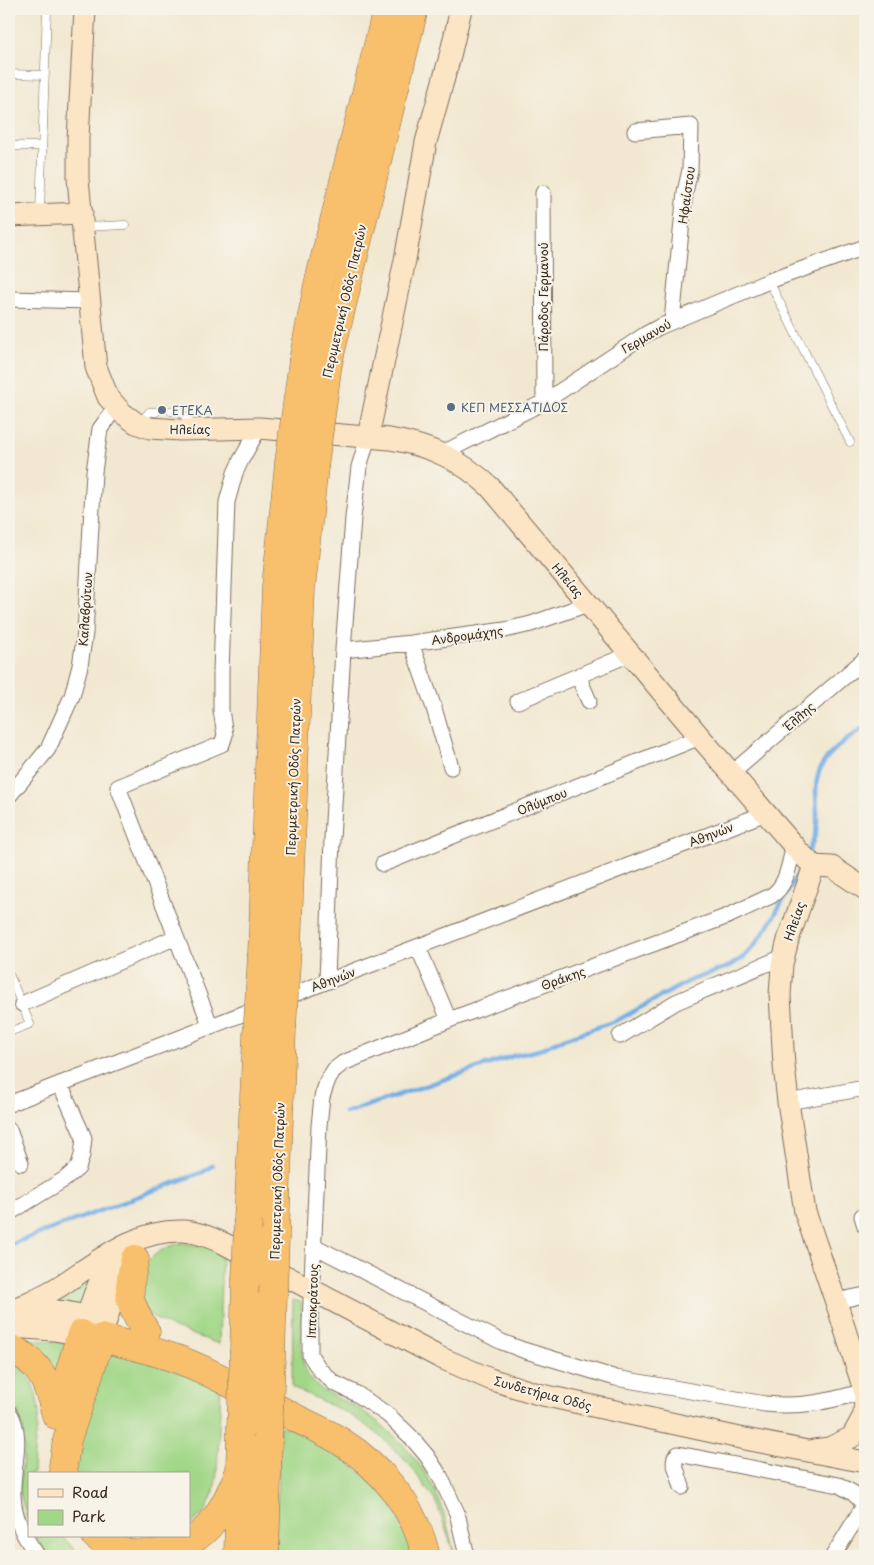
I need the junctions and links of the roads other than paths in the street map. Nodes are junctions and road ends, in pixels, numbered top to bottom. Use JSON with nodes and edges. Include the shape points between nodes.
{"nodes":[{"id":1,"x":48,"y":9,"type":"edge"},
{"id":2,"x":85,"y":9,"type":"edge"},
{"id":3,"x":387,"y":9,"type":"edge"},
{"id":4,"x":414,"y":9,"type":"edge"},
{"id":5,"x":461,"y":9,"type":"edge"},
{"id":6,"x":9,"y":74,"type":"edge"},
{"id":7,"x":45,"y":75,"type":"junction"},
{"id":8,"x":635,"y":131,"type":"dead end"},
{"id":9,"x":9,"y":146,"type":"edge"},
{"id":10,"x":42,"y":146,"type":"junction"},
{"id":11,"x":543,"y":193,"type":"dead end"},
{"id":12,"x":40,"y":215,"type":"junction"},
{"id":13,"x":9,"y":216,"type":"edge"},
{"id":14,"x":82,"y":220,"type":"junction"},
{"id":15,"x":125,"y":225,"type":"dead end"},
{"id":16,"x":865,"y":247,"type":"edge"},
{"id":17,"x":769,"y":281,"type":"junction"},
{"id":18,"x":9,"y":299,"type":"edge"},
{"id":19,"x":90,"y":301,"type":"junction"},
{"id":20,"x":672,"y":321,"type":"junction"},
{"id":21,"x":315,"y":362,"type":"junction"},
{"id":22,"x":544,"y":402,"type":"junction"},
{"id":23,"x":116,"y":408,"type":"junction"},
{"id":24,"x":171,"y":411,"type":"dead end"},
{"id":25,"x":259,"y":428,"type":"junction"},
{"id":26,"x":197,"y":429,"type":"junction"},
{"id":27,"x":368,"y":437,"type":"junction"},
{"id":28,"x":850,"y":442,"type":"dead end"},
{"id":29,"x":441,"y":454,"type":"junction"},
{"id":30,"x":588,"y":604,"type":"junction"},
{"id":31,"x":411,"y":643,"type":"junction"},
{"id":32,"x":343,"y":650,"type":"junction"},
{"id":33,"x":630,"y":654,"type":"junction"},
{"id":34,"x":865,"y":659,"type":"edge"},
{"id":35,"x":578,"y":676,"type":"junction"},
{"id":36,"x":518,"y":701,"type":"dead end"},
{"id":37,"x":589,"y":701,"type":"dead end"},
{"id":38,"x":700,"y":737,"type":"junction"},
{"id":39,"x":451,"y":766,"type":"dead end"},
{"id":40,"x":732,"y":773,"type":"junction"},
{"id":41,"x":9,"y":796,"type":"edge"},
{"id":42,"x":766,"y":813,"type":"junction"},
{"id":43,"x":804,"y":857,"type":"junction"},
{"id":44,"x":383,"y":864,"type":"dead end"},
{"id":45,"x":865,"y":889,"type":"edge"},
{"id":46,"x":176,"y":937,"type":"junction"},
{"id":47,"x":418,"y":947,"type":"junction"},
{"id":48,"x":783,"y":957,"type":"junction"},
{"id":49,"x":9,"y":974,"type":"edge"},
{"id":50,"x":327,"y":981,"type":"junction"},
{"id":51,"x":22,"y":1004,"type":"junction"},
{"id":52,"x":449,"y":1020,"type":"junction"},
{"id":53,"x":212,"y":1027,"type":"junction"},
{"id":54,"x":9,"y":1032,"type":"edge"},
{"id":55,"x":269,"y":1032,"type":"junction"},
{"id":56,"x":620,"y":1036,"type":"dead end"},
{"id":57,"x":60,"y":1084,"type":"junction"},
{"id":58,"x":865,"y":1088,"type":"edge"},
{"id":59,"x":322,"y":1102,"type":"joint"},
{"id":60,"x":788,"y":1102,"type":"junction"},
{"id":61,"x":9,"y":1104,"type":"edge"},
{"id":62,"x":9,"y":1130,"type":"edge"},
{"id":63,"x":21,"y":1163,"type":"dead end"},
{"id":64,"x":9,"y":1213,"type":"edge"},
{"id":65,"x":314,"y":1246,"type":"junction"},
{"id":66,"x":127,"y":1253,"type":"junction"},
{"id":67,"x":312,"y":1289,"type":"junction"},
{"id":68,"x":865,"y":1295,"type":"edge"},
{"id":69,"x":836,"y":1301,"type":"junction"},
{"id":70,"x":14,"y":1307,"type":"edge"},
{"id":71,"x":94,"y":1327,"type":"junction"},
{"id":72,"x":9,"y":1328,"type":"edge"},
{"id":73,"x":146,"y":1332,"type":"junction"},
{"id":74,"x":9,"y":1348,"type":"edge"},
{"id":75,"x":865,"y":1391,"type":"edge"},
{"id":76,"x":9,"y":1412,"type":"edge"},
{"id":77,"x":56,"y":1415,"type":"junction"},
{"id":78,"x":808,"y":1451,"type":"junction"},
{"id":79,"x":865,"y":1462,"type":"edge"},
{"id":80,"x":240,"y":1471,"type":"junction"},
{"id":81,"x":49,"y":1472,"type":"edge"},
{"id":82,"x":64,"y":1472,"type":"edge"},
{"id":83,"x":682,"y":1487,"type":"dead end"},
{"id":84,"x":865,"y":1504,"type":"edge"},
{"id":85,"x":76,"y":1538,"type":"edge"},
{"id":86,"x":98,"y":1538,"type":"edge"},
{"id":87,"x":38,"y":1556,"type":"edge"},
{"id":88,"x":95,"y":1556,"type":"edge"},
{"id":89,"x":238,"y":1556,"type":"edge"},
{"id":90,"x":266,"y":1556,"type":"edge"},
{"id":91,"x":426,"y":1556,"type":"edge"},
{"id":92,"x":445,"y":1556,"type":"edge"},
{"id":93,"x":467,"y":1556,"type":"edge"},
{"id":94,"x":833,"y":1556,"type":"edge"}],
"edges":[{"from":1,"to":7,"type":"lane"},
{"from":2,"to":14,"type":"main road","name":"Ηλείας","via":[[78,139]]},
{"from":3,"to":21,"type":"highway","name":"Περιμετρική Οδός Πατρών","via":[[318,285]]},
{"from":4,"to":21,"type":"highway","name":"Περιμετρική Οδός Πατρών"},
{"from":5,"to":27,"type":"main road","via":[[426,142]]},
{"from":6,"to":7,"type":"lane"},
{"from":7,"to":10,"type":"lane"},
{"from":8,"to":20,"type":"street","name":"Ηφαίστου","via":[[691,126],[690,170]]},
{"from":9,"to":10,"type":"lane"},
{"from":10,"to":12,"type":"lane"},
{"from":11,"to":22,"type":"street","name":"Πάροδος Γερμανού"},
{"from":12,"to":13,"type":"main road"},
{"from":12,"to":14,"type":"main road"},
{"from":14,"to":15,"type":"lane"},
{"from":14,"to":19,"type":"main road","name":"Ηλείας"},
{"from":16,"to":17,"type":"street","name":"Γερμανού"},
{"from":17,"to":20,"type":"street","name":"Γερμανού"},
{"from":17,"to":28,"type":"lane"},
{"from":18,"to":19,"type":"street"},
{"from":19,"to":23,"type":"main road","name":"Ηλείας","via":[[96,367]]},
{"from":20,"to":22,"type":"street","name":"Γερμανού","via":[[646,334]]},
{"from":21,"to":55,"type":"highway","name":"Περιμετρική Οδός Πατρών","bridge":true,"via":[[301,465],[276,586],[274,951]]},
{"from":22,"to":29,"type":"street","name":"Γερμανού"},
{"from":23,"to":26,"type":"main road","name":"Ηλείας","via":[[148,418],[150,428]]},
{"from":23,"to":41,"type":"street","name":"Καλαβρύτων","via":[[100,429],[94,472],[85,633],[72,696],[48,749]]},
{"from":24,"to":26,"type":"lane","via":[[180,411]]},
{"from":25,"to":26,"type":"main road","name":"Ηλείας"},
{"from":25,"to":27,"type":"main road","name":"Ηλείας"},
{"from":25,"to":46,"type":"street","via":[[240,460],[227,502],[221,672],[225,735],[222,744],[118,787]]},
{"from":27,"to":29,"type":"main road","name":"Ηλείας","via":[[410,443]]},
{"from":27,"to":32,"type":"street","via":[[355,488]]},
{"from":29,"to":30,"type":"main road","name":"Ηλείας","via":[[460,463],[490,487]]},
{"from":30,"to":31,"type":"street","name":"Ανδρομάχης","via":[[505,630]]},
{"from":30,"to":33,"type":"main road","name":"Ηλείας"},
{"from":31,"to":32,"type":"street","name":"Ανδρομάχης"},
{"from":31,"to":39,"type":"street"},
{"from":32,"to":50,"type":"street"},
{"from":33,"to":35,"type":"street"},
{"from":33,"to":38,"type":"main road","name":"Ηλείας"},
{"from":34,"to":40,"type":"street","name":"Έλλης"},
{"from":35,"to":36,"type":"street"},
{"from":35,"to":37,"type":"street"},
{"from":38,"to":40,"type":"main road","name":"Ηλείας"},
{"from":38,"to":44,"type":"street","name":"Ολύμπου"},
{"from":40,"to":42,"type":"main road","name":"Ηλείας"},
{"from":42,"to":43,"type":"main road","name":"Ηλείας"},
{"from":42,"to":47,"type":"street","name":"Αθηνών"},
{"from":43,"to":45,"type":"main road","via":[[832,867]]},
{"from":43,"to":48,"type":"main road","name":"Ηλείας"},
{"from":43,"to":52,"type":"street","name":"Θράκης","via":[[778,891],[720,920]]},
{"from":46,"to":51,"type":"street"},
{"from":46,"to":53,"type":"street"},
{"from":47,"to":50,"type":"street","name":"Αθηνών"},
{"from":47,"to":52,"type":"street"},
{"from":48,"to":56,"type":"street","via":[[676,1002]]},
{"from":48,"to":60,"type":"main road","name":"Ηλείας","via":[[780,995]]},
{"from":49,"to":51,"type":"lane"},
{"from":50,"to":53,"type":"street","name":"Αθηνών"},
{"from":51,"to":54,"type":"lane","via":[[30,1024]]},
{"from":52,"to":59,"type":"street","name":"Θράκης","via":[[343,1063],[327,1082]]},
{"from":53,"to":57,"type":"street","name":"Αθηνών"},
{"from":55,"to":80,"type":"highway","name":"Περιμετρική Οδός Πατρών","bridge":true,"via":[[248,1220]]},
{"from":55,"to":90,"type":"highway","name":"Περιμετρική Οδός Πατρών","bridge":true,"via":[[275,1236]]},
{"from":57,"to":61,"type":"street","name":"Αθηνών"},
{"from":57,"to":64,"type":"street","via":[[84,1138],[78,1168]]},
{"from":58,"to":60,"type":"street"},
{"from":59,"to":65,"type":"street","name":"Ιπποκράτους"},
{"from":60,"to":69,"type":"main road","name":"Ηλείας","via":[[805,1212]]},
{"from":62,"to":63,"type":"street"},
{"from":65,"to":67,"type":"street","name":"Ιπποκράτους"},
{"from":65,"to":75,"type":"street","via":[[502,1342],[616,1378],[784,1406],[821,1403]]},
{"from":66,"to":67,"type":"main road","name":"Συνδετήρια Οδός","via":[[160,1233],[185,1231],[225,1244]]},
{"from":66,"to":70,"type":"main road"},
{"from":66,"to":71,"type":"main road","name":"Συνδετήρια Οδός","via":[[128,1266]]},
{"from":66,"to":73,"type":"highway","via":[[131,1303]]},
{"from":67,"to":78,"type":"main road","name":"Συνδετήρια Οδός","via":[[439,1357],[490,1379],[538,1394]]},
{"from":67,"to":93,"type":"street","name":"Ιπποκράτους","via":[[310,1355],[334,1383],[388,1415],[427,1456],[457,1513]]},
{"from":68,"to":69,"type":"street"},
{"from":69,"to":75,"type":"main road","name":"Ηλείας"},
{"from":70,"to":71,"type":"main road","via":[[66,1312]]},
{"from":71,"to":72,"type":"main road"},
{"from":71,"to":73,"type":"highway"},
{"from":71,"to":77,"type":"highway"},
{"from":71,"to":82,"type":"highway","via":[[67,1440]]},
{"from":71,"to":91,"type":"highway","via":[[184,1361],[342,1442],[369,1463],[397,1493],[413,1519]]},
{"from":73,"to":92,"type":"highway","via":[[184,1346],[327,1413],[366,1438],[404,1473],[431,1516]]},
{"from":74,"to":77,"type":"highway","via":[[33,1363],[42,1374]]},
{"from":75,"to":78,"type":"main road","name":"Ηλείας","via":[[864,1416],[852,1437],[828,1448]]},
{"from":76,"to":87,"type":"street","via":[[14,1420],[17,1451],[14,1507],[24,1536]]},
{"from":77,"to":81,"type":"highway","via":[[48,1456]]},
{"from":78,"to":79,"type":"main road","name":"Συνδετήρια Οδός"},
{"from":80,"to":86,"type":"highway","via":[[222,1509],[207,1528],[175,1549],[137,1554],[118,1551]]},
{"from":80,"to":89,"type":"highway","name":"Περιμετρική Οδός Πατρών"},
{"from":83,"to":84,"type":"street","via":[[674,1462],[678,1454],[839,1485]]},
{"from":84,"to":94,"type":"street"},
{"from":85,"to":88,"type":"highway"}]}
